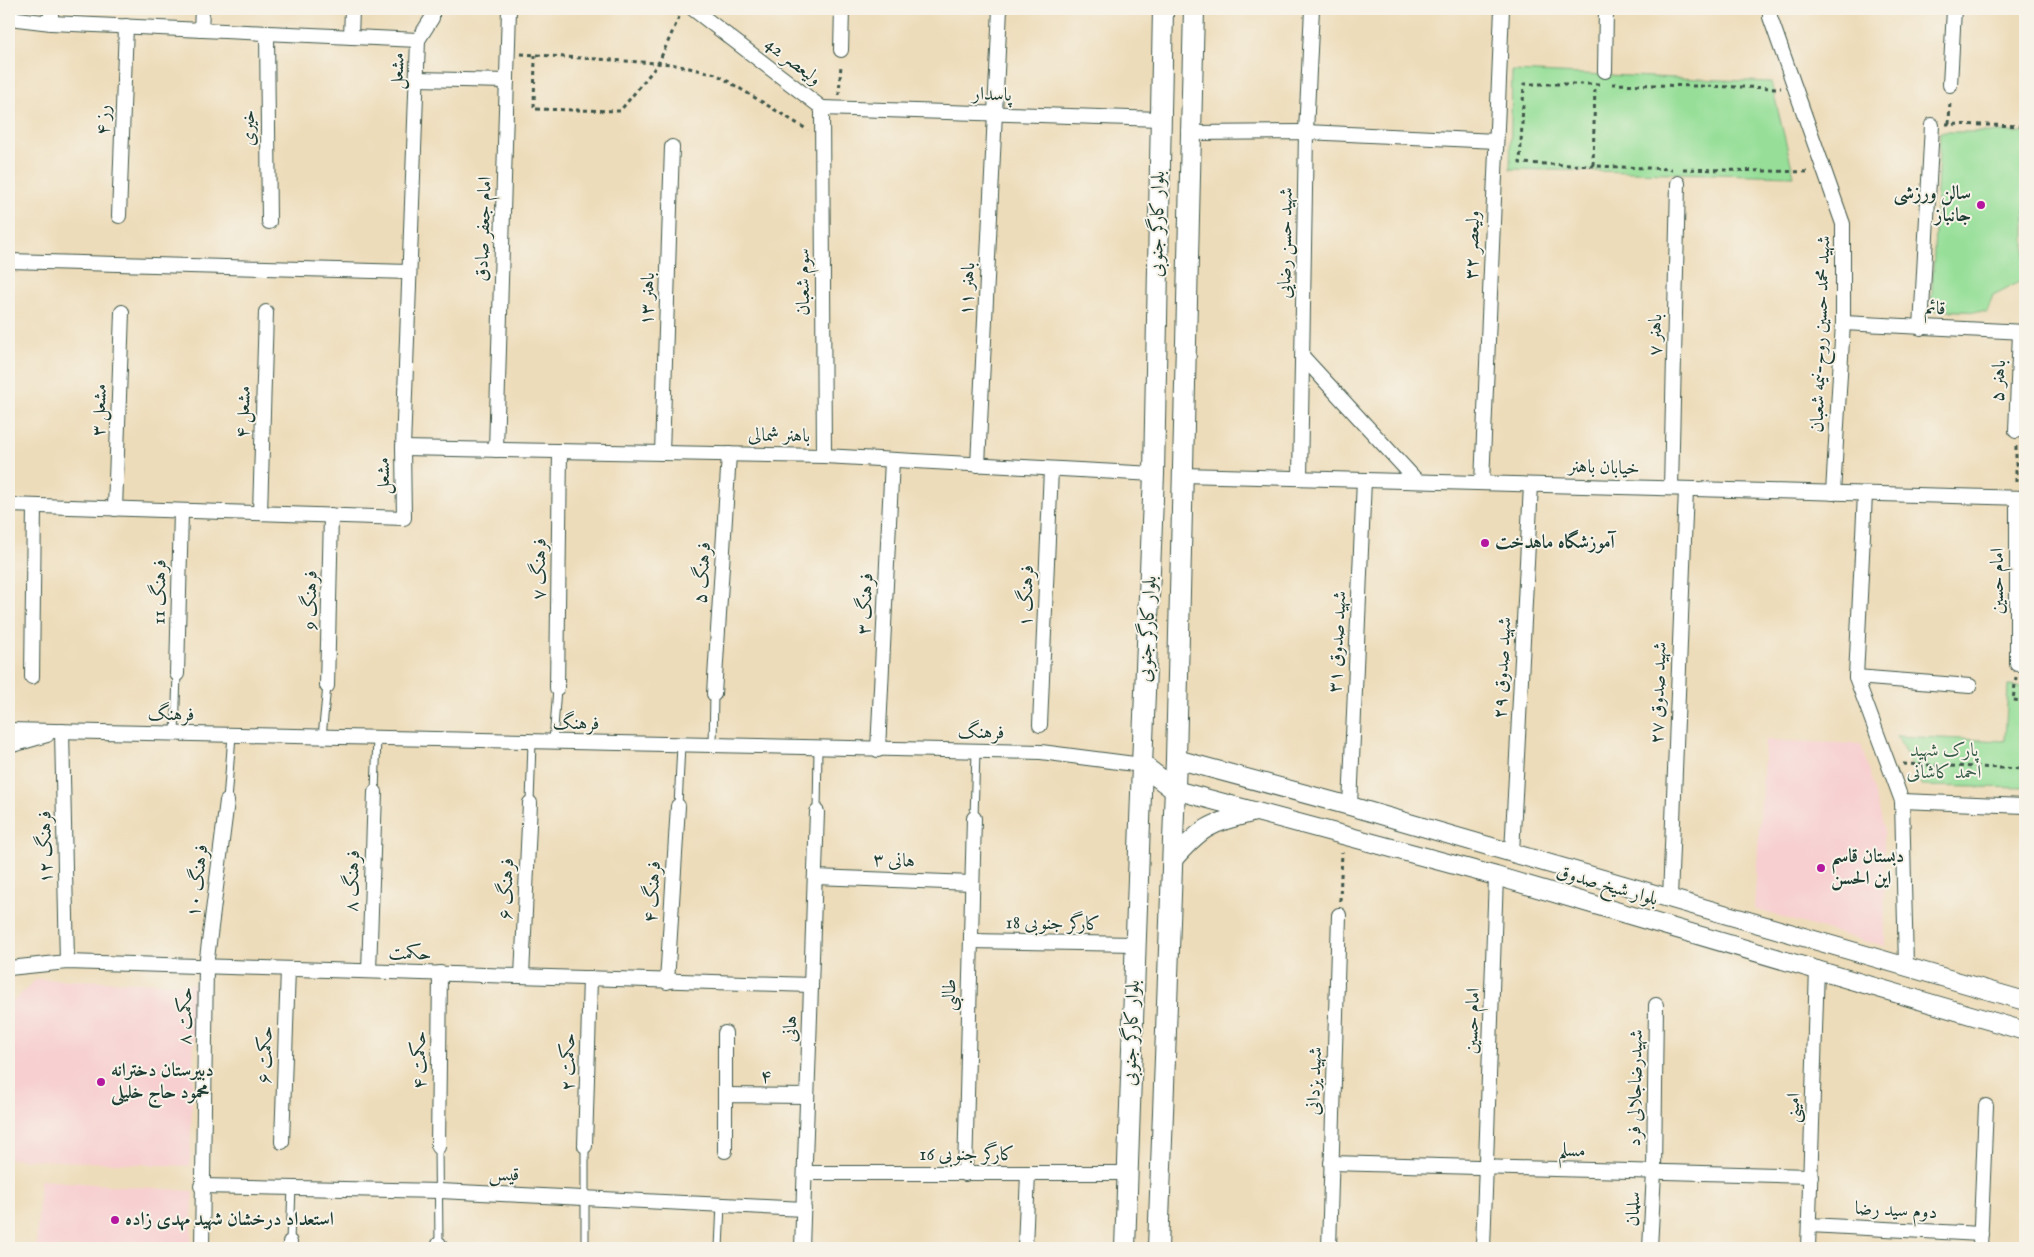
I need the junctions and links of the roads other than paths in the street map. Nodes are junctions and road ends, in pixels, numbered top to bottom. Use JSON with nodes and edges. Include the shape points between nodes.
{"nodes":[{"id":1,"x":202,"y":9,"type":"edge"},
{"id":2,"x":352,"y":9,"type":"edge"},
{"id":3,"x":432,"y":9,"type":"edge"},
{"id":4,"x":510,"y":9,"type":"edge"},
{"id":5,"x":693,"y":9,"type":"edge"},
{"id":6,"x":842,"y":9,"type":"edge"},
{"id":7,"x":1000,"y":9,"type":"edge"},
{"id":8,"x":1163,"y":9,"type":"edge"},
{"id":9,"x":1194,"y":9,"type":"edge"},
{"id":10,"x":1312,"y":9,"type":"edge"},
{"id":11,"x":1502,"y":9,"type":"edge"},
{"id":12,"x":1606,"y":9,"type":"edge"},
{"id":13,"x":1770,"y":9,"type":"edge"},
{"id":14,"x":1954,"y":9,"type":"edge"},
{"id":15,"x":51,"y":16,"type":"edge"},
{"id":16,"x":9,"y":18,"type":"edge"},
{"id":17,"x":126,"y":26,"type":"junction"},
{"id":18,"x":201,"y":30,"type":"junction"},
{"id":19,"x":267,"y":33,"type":"junction"},
{"id":20,"x":351,"y":37,"type":"junction"},
{"id":21,"x":418,"y":40,"type":"junction"},
{"id":22,"x":841,"y":50,"type":"road end"},
{"id":23,"x":1605,"y":71,"type":"dead end"},
{"id":24,"x":416,"y":79,"type":"junction"},
{"id":25,"x":507,"y":81,"type":"junction"},
{"id":26,"x":1950,"y":85,"type":"road end"},
{"id":27,"x":822,"y":108,"type":"junction"},
{"id":28,"x":995,"y":114,"type":"junction"},
{"id":29,"x":1160,"y":119,"type":"junction"},
{"id":30,"x":1932,"y":124,"type":"road end"},
{"id":31,"x":1306,"y":132,"type":"junction"},
{"id":32,"x":1190,"y":133,"type":"junction"},
{"id":33,"x":1496,"y":140,"type":"junction"},
{"id":34,"x":672,"y":147,"type":"dead end"},
{"id":35,"x":1678,"y":183,"type":"dead end"},
{"id":36,"x":119,"y":216,"type":"dead end"},
{"id":37,"x":269,"y":222,"type":"dead end"},
{"id":38,"x":9,"y":261,"type":"edge"},
{"id":39,"x":409,"y":272,"type":"junction"},
{"id":40,"x":122,"y":312,"type":"dead end"},
{"id":41,"x":266,"y":312,"type":"dead end"},
{"id":42,"x":1843,"y":323,"type":"junction"},
{"id":43,"x":1921,"y":328,"type":"junction"},
{"id":44,"x":2023,"y":332,"type":"edge"},
{"id":45,"x":1303,"y":357,"type":"junction"},
{"id":46,"x":1155,"y":428,"type":"junction"},
{"id":47,"x":2016,"y":431,"type":"road end"},
{"id":48,"x":1183,"y":434,"type":"junction"},
{"id":49,"x":403,"y":448,"type":"junction"},
{"id":50,"x":496,"y":450,"type":"junction"},
{"id":51,"x":560,"y":451,"type":"junction"},
{"id":52,"x":662,"y":453,"type":"junction"},
{"id":53,"x":729,"y":454,"type":"junction"},
{"id":54,"x":824,"y":456,"type":"junction"},
{"id":55,"x":892,"y":460,"type":"junction"},
{"id":56,"x":978,"y":465,"type":"junction"},
{"id":57,"x":1051,"y":469,"type":"junction"},
{"id":58,"x":1154,"y":474,"type":"junction"},
{"id":59,"x":1182,"y":475,"type":"junction"},
{"id":60,"x":1300,"y":478,"type":"junction"},
{"id":61,"x":1364,"y":480,"type":"junction"},
{"id":62,"x":1417,"y":481,"type":"junction"},
{"id":63,"x":1482,"y":483,"type":"junction"},
{"id":64,"x":1531,"y":484,"type":"junction"},
{"id":65,"x":1671,"y":488,"type":"junction"},
{"id":66,"x":1686,"y":489,"type":"junction"},
{"id":67,"x":1833,"y":493,"type":"junction"},
{"id":68,"x":1866,"y":494,"type":"junction"},
{"id":69,"x":2021,"y":498,"type":"edge"},
{"id":70,"x":9,"y":505,"type":"edge"},
{"id":71,"x":34,"y":506,"type":"junction"},
{"id":72,"x":115,"y":509,"type":"junction"},
{"id":73,"x":180,"y":511,"type":"junction"},
{"id":74,"x":260,"y":513,"type":"junction"},
{"id":75,"x":331,"y":515,"type":"junction"},
{"id":76,"x":2017,"y":664,"type":"road end"},
{"id":77,"x":177,"y":674,"type":"joint"},
{"id":78,"x":32,"y":677,"type":"dead end"},
{"id":79,"x":1856,"y":677,"type":"junction"},
{"id":80,"x":327,"y":686,"type":"joint"},
{"id":81,"x":1970,"y":686,"type":"dead end"},
{"id":82,"x":557,"y":688,"type":"joint"},
{"id":83,"x":714,"y":694,"type":"joint"},
{"id":84,"x":1040,"y":725,"type":"dead end"},
{"id":85,"x":9,"y":730,"type":"edge"},
{"id":86,"x":62,"y":731,"type":"junction"},
{"id":87,"x":175,"y":734,"type":"junction"},
{"id":88,"x":232,"y":735,"type":"junction"},
{"id":89,"x":322,"y":737,"type":"junction"},
{"id":90,"x":377,"y":738,"type":"junction"},
{"id":91,"x":532,"y":742,"type":"junction"},
{"id":92,"x":553,"y":742,"type":"junction"},
{"id":93,"x":682,"y":745,"type":"junction"},
{"id":94,"x":9,"y":746,"type":"edge"},
{"id":95,"x":713,"y":746,"type":"junction"},
{"id":96,"x":818,"y":748,"type":"junction"},
{"id":97,"x":878,"y":750,"type":"junction"},
{"id":98,"x":976,"y":751,"type":"junction"},
{"id":99,"x":1176,"y":759,"type":"junction"},
{"id":100,"x":1142,"y":765,"type":"junction"},
{"id":101,"x":1175,"y":790,"type":"junction"},
{"id":102,"x":375,"y":792,"type":"joint"},
{"id":103,"x":227,"y":801,"type":"joint"},
{"id":104,"x":1902,"y":801,"type":"junction"},
{"id":105,"x":530,"y":803,"type":"joint"},
{"id":106,"x":678,"y":806,"type":"joint"},
{"id":107,"x":1350,"y":806,"type":"junction"},
{"id":108,"x":2025,"y":806,"type":"edge"},
{"id":109,"x":1256,"y":811,"type":"junction"},
{"id":110,"x":817,"y":812,"type":"joint"},
{"id":111,"x":974,"y":818,"type":"joint"},
{"id":112,"x":1512,"y":853,"type":"junction"},
{"id":113,"x":1172,"y":861,"type":"junction"},
{"id":114,"x":1496,"y":876,"type":"junction"},
{"id":115,"x":815,"y":877,"type":"junction"},
{"id":116,"x":972,"y":883,"type":"junction"},
{"id":117,"x":1670,"y":898,"type":"junction"},
{"id":118,"x":1339,"y":915,"type":"road end"},
{"id":119,"x":971,"y":941,"type":"junction"},
{"id":120,"x":1136,"y":944,"type":"junction"},
{"id":121,"x":67,"y":962,"type":"junction"},
{"id":122,"x":206,"y":966,"type":"junction"},
{"id":123,"x":1906,"y":966,"type":"junction"},
{"id":124,"x":9,"y":968,"type":"edge"},
{"id":125,"x":1817,"y":968,"type":"junction"},
{"id":126,"x":288,"y":969,"type":"junction"},
{"id":127,"x":369,"y":971,"type":"junction"},
{"id":128,"x":440,"y":973,"type":"junction"},
{"id":129,"x":522,"y":976,"type":"junction"},
{"id":130,"x":590,"y":978,"type":"junction"},
{"id":131,"x":666,"y":982,"type":"junction"},
{"id":132,"x":811,"y":985,"type":"junction"},
{"id":133,"x":2025,"y":1001,"type":"edge"},
{"id":134,"x":1656,"y":1005,"type":"dead end"},
{"id":135,"x":2025,"y":1031,"type":"edge"},
{"id":136,"x":725,"y":1033,"type":"dead end"},
{"id":137,"x":724,"y":1095,"type":"junction"},
{"id":138,"x":807,"y":1096,"type":"junction"},
{"id":139,"x":1986,"y":1106,"type":"dead end"},
{"id":140,"x":282,"y":1142,"type":"dead end"},
{"id":141,"x":585,"y":1146,"type":"joint"},
{"id":142,"x":438,"y":1147,"type":"joint"},
{"id":143,"x":725,"y":1151,"type":"dead end"},
{"id":144,"x":1332,"y":1163,"type":"junction"},
{"id":145,"x":1486,"y":1167,"type":"junction"},
{"id":146,"x":1654,"y":1172,"type":"junction"},
{"id":147,"x":806,"y":1173,"type":"junction"},
{"id":148,"x":1028,"y":1173,"type":"junction"},
{"id":149,"x":1128,"y":1173,"type":"junction"},
{"id":150,"x":964,"y":1174,"type":"junction"},
{"id":151,"x":1811,"y":1176,"type":"junction"},
{"id":152,"x":201,"y":1186,"type":"junction"},
{"id":153,"x":292,"y":1186,"type":"junction"},
{"id":154,"x":440,"y":1191,"type":"junction"},
{"id":155,"x":585,"y":1197,"type":"junction"},
{"id":156,"x":721,"y":1204,"type":"junction"},
{"id":157,"x":804,"y":1209,"type":"junction"},
{"id":158,"x":1809,"y":1225,"type":"junction"},
{"id":159,"x":1981,"y":1241,"type":"edge"},
{"id":160,"x":290,"y":1245,"type":"edge"},
{"id":161,"x":439,"y":1246,"type":"edge"},
{"id":162,"x":584,"y":1247,"type":"edge"},
{"id":163,"x":202,"y":1248,"type":"edge"},
{"id":164,"x":720,"y":1248,"type":"edge"},
{"id":165,"x":802,"y":1248,"type":"edge"},
{"id":166,"x":1025,"y":1248,"type":"edge"},
{"id":167,"x":1125,"y":1248,"type":"edge"},
{"id":168,"x":1158,"y":1248,"type":"edge"},
{"id":169,"x":1329,"y":1248,"type":"edge"},
{"id":170,"x":1483,"y":1248,"type":"edge"},
{"id":171,"x":1650,"y":1248,"type":"edge"},
{"id":172,"x":1808,"y":1248,"type":"edge"}],
"edges":[{"from":1,"to":18,"type":"street"},
{"from":2,"to":20,"type":"street"},
{"from":3,"to":21,"type":"street","via":[[432,18]]},
{"from":4,"to":25,"type":"street","name":"امام جعفر صادق"},
{"from":5,"to":27,"type":"street","name":"ولیعصر 42"},
{"from":6,"to":22,"type":"street"},
{"from":7,"to":28,"type":"street","name":"باهنر ۱۱"},
{"from":8,"to":29,"type":"main road","name":"بلوار کارگر جنوبی"},
{"from":9,"to":32,"type":"main road","name":"بلوار کارگر جنوبی"},
{"from":10,"to":31,"type":"street","name":"شهید حسن رضایی"},
{"from":11,"to":33,"type":"street","name":"ولیعصر ۳۲"},
{"from":12,"to":23,"type":"street"},
{"from":13,"to":42,"type":"street","name":"شهید محمد حسین روح-نیمه شعبان","via":[[1770,17],[1844,224]]},
{"from":14,"to":26,"type":"street"},
{"from":15,"to":16,"type":"street"},
{"from":15,"to":17,"type":"street"},
{"from":17,"to":18,"type":"street"},
{"from":17,"to":36,"type":"street","name":"رز ۴"},
{"from":18,"to":19,"type":"street"},
{"from":19,"to":20,"type":"street"},
{"from":19,"to":37,"type":"street","name":"خیری"},
{"from":20,"to":21,"type":"street"},
{"from":21,"to":24,"type":"street","name":"مشعل"},
{"from":24,"to":25,"type":"street"},
{"from":24,"to":39,"type":"street","name":"مشعل"},
{"from":25,"to":50,"type":"street","name":"امام جعفر صادق"},
{"from":27,"to":28,"type":"street","name":"پاسدار"},
{"from":27,"to":54,"type":"street","name":"سوم شعبان"},
{"from":28,"to":29,"type":"street","name":"پاسدار"},
{"from":28,"to":56,"type":"street","name":"باهنر ۱۱"},
{"from":29,"to":46,"type":"main road","name":"بلوار کارگر جنوبی"},
{"from":30,"to":43,"type":"street"},
{"from":31,"to":32,"type":"street"},
{"from":31,"to":33,"type":"street"},
{"from":31,"to":45,"type":"street","name":"شهید حسن رضایی"},
{"from":32,"to":48,"type":"main road","name":"بلوار کارگر جنوبی"},
{"from":33,"to":63,"type":"street","name":"ولیعصر ۳۲"},
{"from":34,"to":52,"type":"street","name":"باهنر ۱۳"},
{"from":35,"to":65,"type":"street","name":"باهنر ۷"},
{"from":38,"to":39,"type":"street"},
{"from":39,"to":49,"type":"street","name":"مشعل"},
{"from":40,"to":72,"type":"street","name":"مشعل ۳"},
{"from":41,"to":74,"type":"street","name":"مشعل ۴"},
{"from":42,"to":43,"type":"street","name":"قائم"},
{"from":42,"to":67,"type":"street","name":"شهید محمد حسین روح-نیمه شعبان"},
{"from":43,"to":44,"type":"street","name":"قائم"},
{"from":44,"to":47,"type":"street","name":"باهنر ۵"},
{"from":45,"to":60,"type":"street","name":"شهید حسن رضایی"},
{"from":45,"to":62,"type":"street"},
{"from":46,"to":48,"type":"main road","via":[[1166,439],[1175,440]]},
{"from":46,"to":58,"type":"main road","name":"بلوار کارگر جنوبی"},
{"from":48,"to":59,"type":"main road","name":"بلوار کارگر جنوبی"},
{"from":49,"to":50,"type":"street","name":"باهنر شمالی"},
{"from":49,"to":75,"type":"street","name":"مشعل","via":[[404,518]]},
{"from":50,"to":51,"type":"street","name":"باهنر شمالی"},
{"from":51,"to":52,"type":"street","name":"باهنر شمالی"},
{"from":51,"to":82,"type":"street","name":"فرهنگ ۷"},
{"from":52,"to":53,"type":"street","name":"باهنر شمالی"},
{"from":53,"to":54,"type":"street","name":"باهنر شمالی"},
{"from":53,"to":83,"type":"street","name":"فرهنگ ۵"},
{"from":54,"to":55,"type":"street","name":"باهنر شمالی"},
{"from":55,"to":56,"type":"street","name":"باهنر شمالی"},
{"from":55,"to":97,"type":"street","name":"فرهنگ ۳"},
{"from":56,"to":57,"type":"street","name":"باهنر شمالی"},
{"from":57,"to":58,"type":"street","name":"باهنر شمالی"},
{"from":57,"to":84,"type":"street","name":"فرهنگ ۱"},
{"from":58,"to":59,"type":"main road"},
{"from":58,"to":100,"type":"main road","name":"بلوار کارگر جنوبی"},
{"from":59,"to":60,"type":"street","name":"خیابان باهنر"},
{"from":59,"to":99,"type":"main road","name":"بلوار کارگر جنوبی"},
{"from":60,"to":61,"type":"street","name":"خیابان باهنر"},
{"from":61,"to":62,"type":"street","name":"خیابان باهنر"},
{"from":61,"to":107,"type":"street","name":"شهید صدوق ۳۱"},
{"from":62,"to":63,"type":"street","name":"خیابان باهنر"},
{"from":63,"to":64,"type":"street","name":"خیابان باهنر"},
{"from":64,"to":65,"type":"street","name":"خیابان باهنر"},
{"from":64,"to":112,"type":"street","name":"شهید صدوق ۲۹"},
{"from":65,"to":66,"type":"street","name":"خیابان باهنر"},
{"from":66,"to":67,"type":"street","name":"خیابان باهنر"},
{"from":66,"to":117,"type":"street","name":"شهید صدوق ۲۷"},
{"from":67,"to":68,"type":"street","name":"خیابان باهنر"},
{"from":68,"to":69,"type":"street","name":"خیابان باهنر"},
{"from":68,"to":79,"type":"street"},
{"from":69,"to":76,"type":"street","name":"امام حسین"},
{"from":70,"to":71,"type":"street","name":"مشعل"},
{"from":71,"to":72,"type":"street","name":"مشعل"},
{"from":71,"to":78,"type":"street"},
{"from":72,"to":73,"type":"street","name":"مشعل"},
{"from":73,"to":74,"type":"street","name":"مشعل"},
{"from":73,"to":77,"type":"street","name":"فرهنگ 11"},
{"from":74,"to":75,"type":"street","name":"مشعل"},
{"from":75,"to":80,"type":"street","name":"فرهنگ 9"},
{"from":77,"to":87,"type":"lane"},
{"from":79,"to":81,"type":"street"},
{"from":79,"to":104,"type":"street"},
{"from":80,"to":89,"type":"lane"},
{"from":82,"to":92,"type":"lane"},
{"from":83,"to":95,"type":"lane"},
{"from":85,"to":86,"type":"street","name":"فرهنگ"},
{"from":86,"to":87,"type":"street","name":"فرهنگ"},
{"from":86,"to":94,"type":"street"},
{"from":86,"to":121,"type":"street","name":"فرهنگ ۱۲"},
{"from":87,"to":88,"type":"street","name":"فرهنگ"},
{"from":88,"to":89,"type":"street","name":"فرهنگ"},
{"from":88,"to":103,"type":"lane"},
{"from":89,"to":90,"type":"street","name":"فرهنگ"},
{"from":90,"to":91,"type":"street","name":"فرهنگ"},
{"from":90,"to":102,"type":"lane"},
{"from":91,"to":92,"type":"street","name":"فرهنگ"},
{"from":91,"to":105,"type":"lane"},
{"from":92,"to":93,"type":"street","name":"فرهنگ"},
{"from":93,"to":95,"type":"street","name":"فرهنگ"},
{"from":93,"to":106,"type":"lane"},
{"from":95,"to":96,"type":"street","name":"فرهنگ"},
{"from":96,"to":97,"type":"street","name":"فرهنگ"},
{"from":96,"to":110,"type":"lane"},
{"from":97,"to":98,"type":"street","name":"فرهنگ"},
{"from":98,"to":100,"type":"street","name":"فرهنگ","via":[[1041,752]]},
{"from":98,"to":111,"type":"lane"},
{"from":99,"to":100,"type":"main road"},
{"from":99,"to":101,"type":"main road","name":"بلوار کارگر جنوبی"},
{"from":99,"to":107,"type":"street","name":"بلوار شیخ صدوق"},
{"from":100,"to":101,"type":"main road"},
{"from":100,"to":120,"type":"main road","name":"بلوار کارگر جنوبی"},
{"from":101,"to":109,"type":"street","name":"بلوار شیخ صدوق"},
{"from":101,"to":113,"type":"main road","name":"بلوار کارگر جنوبی"},
{"from":102,"to":127,"type":"street","name":"فرهنگ ۸"},
{"from":103,"to":122,"type":"street","name":"فرهنگ ۱۰"},
{"from":104,"to":108,"type":"street"},
{"from":104,"to":123,"type":"street"},
{"from":105,"to":129,"type":"street","name":"فرهنگ ۶"},
{"from":106,"to":131,"type":"street","name":"فرهنگ ۴"},
{"from":107,"to":112,"type":"street","name":"بلوار شیخ صدوق"},
{"from":109,"to":113,"type":"street","via":[[1204,828]]},
{"from":109,"to":114,"type":"street","name":"بلوار شیخ صدوق"},
{"from":110,"to":115,"type":"street","name":"هانی"},
{"from":111,"to":116,"type":"street","name":"طالبی"},
{"from":112,"to":117,"type":"street","name":"بلوار شیخ صدوق"},
{"from":113,"to":168,"type":"main road","name":"بلوار کارگر جنوبی"},
{"from":114,"to":125,"type":"street","name":"بلوار شیخ صدوق"},
{"from":114,"to":145,"type":"street","name":"امام حسین"},
{"from":115,"to":116,"type":"street","name":"هانی ۳"},
{"from":115,"to":132,"type":"street","name":"هانی"},
{"from":116,"to":119,"type":"street","name":"طالبی"},
{"from":117,"to":123,"type":"street","name":"بلوار شیخ صدوق"},
{"from":118,"to":144,"type":"street","name":"شهید یزدانی"},
{"from":119,"to":120,"type":"street","name":"کارگر جنوبی 18"},
{"from":119,"to":150,"type":"street","name":"طالبی"},
{"from":120,"to":149,"type":"main road","name":"بلوار کارگر جنوبی"},
{"from":121,"to":122,"type":"street","name":"حکمت"},
{"from":121,"to":124,"type":"street","name":"حکمت"},
{"from":122,"to":126,"type":"street","name":"حکمت"},
{"from":122,"to":152,"type":"street","name":"حکمت ۸"},
{"from":123,"to":133,"type":"street","name":"بلوار شیخ صدوق"},
{"from":125,"to":135,"type":"street","name":"بلوار شیخ صدوق"},
{"from":125,"to":151,"type":"street","name":"امینی"},
{"from":126,"to":127,"type":"street","name":"حکمت"},
{"from":126,"to":140,"type":"street","name":"حکمت ۶"},
{"from":127,"to":128,"type":"street","name":"حکمت"},
{"from":128,"to":129,"type":"street","name":"حکمت"},
{"from":128,"to":142,"type":"street","name":"حکمت ۴"},
{"from":129,"to":130,"type":"street","name":"حکمت"},
{"from":130,"to":131,"type":"street","name":"حکمت"},
{"from":130,"to":141,"type":"street","name":"حکمت ۲"},
{"from":131,"to":132,"type":"street","name":"حکمت"},
{"from":132,"to":138,"type":"street","name":"هانی"},
{"from":134,"to":146,"type":"street","name":"شهیدرضاجلالی فرد"},
{"from":136,"to":137,"type":"street"},
{"from":137,"to":138,"type":"street","name":"۴"},
{"from":137,"to":143,"type":"street"},
{"from":138,"to":147,"type":"street","name":"هانی"},
{"from":139,"to":159,"type":"street"},
{"from":141,"to":155,"type":"lane"},
{"from":142,"to":154,"type":"lane"},
{"from":144,"to":145,"type":"street","name":"مسلم"},
{"from":144,"to":169,"type":"street","name":"شهید یزدانی"},
{"from":145,"to":146,"type":"street","name":"مسلم"},
{"from":145,"to":170,"type":"street","name":"امام حسین"},
{"from":146,"to":151,"type":"street","name":"مسلم"},
{"from":146,"to":171,"type":"street","name":"سلمان"},
{"from":147,"to":150,"type":"street","name":"کارگر جنوبی 16"},
{"from":147,"to":157,"type":"street","name":"هانی"},
{"from":148,"to":149,"type":"street","name":"کارگر جنوبی 16"},
{"from":148,"to":150,"type":"street","name":"کارگر جنوبی 16"},
{"from":148,"to":166,"type":"street"},
{"from":149,"to":167,"type":"main road","name":"بلوار کارگر جنوبی"},
{"from":151,"to":158,"type":"street","name":"امینی"},
{"from":152,"to":153,"type":"street","name":"قیس"},
{"from":152,"to":163,"type":"street","name":"حکمت ۸"},
{"from":153,"to":154,"type":"street","name":"قیس"},
{"from":153,"to":160,"type":"lane"},
{"from":154,"to":155,"type":"street","name":"قیس"},
{"from":154,"to":161,"type":"lane"},
{"from":155,"to":156,"type":"street","name":"قیس"},
{"from":155,"to":162,"type":"lane"},
{"from":156,"to":157,"type":"street","name":"قیس"},
{"from":156,"to":164,"type":"lane"},
{"from":157,"to":165,"type":"street","name":"هانی"},
{"from":158,"to":159,"type":"street","name":"دوم سید رضا"},
{"from":158,"to":172,"type":"street","name":"امینی"}]}
